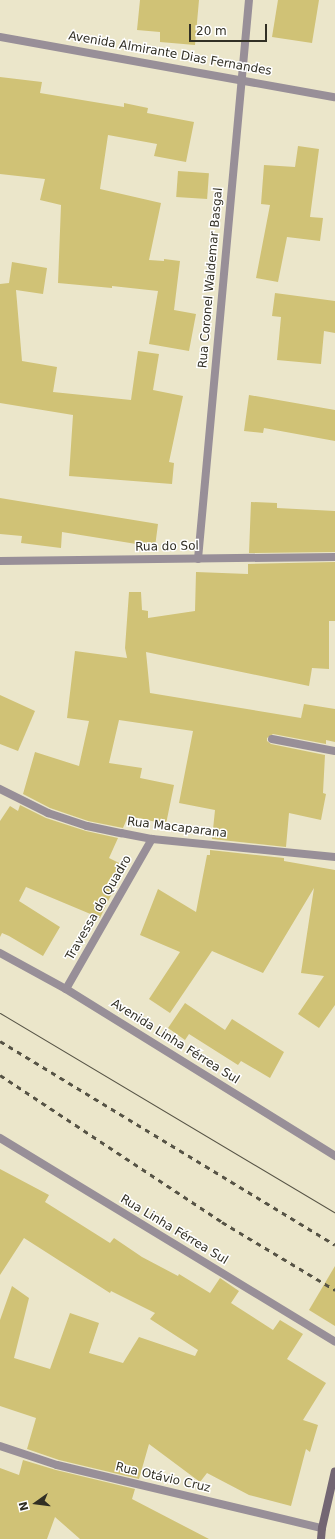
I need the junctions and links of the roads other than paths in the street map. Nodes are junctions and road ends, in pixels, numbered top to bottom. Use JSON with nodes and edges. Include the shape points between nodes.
{"nodes":[{"id":1,"x":249,"y":0,"type":"edge"},
{"id":2,"x":0,"y":37,"type":"edge"},
{"id":3,"x":240,"y":78,"type":"junction"},
{"id":4,"x":335,"y":97,"type":"edge"},
{"id":5,"x":335,"y":557,"type":"edge"},
{"id":6,"x":198,"y":559,"type":"junction"},
{"id":7,"x":0,"y":561,"type":"edge"},
{"id":8,"x":272,"y":740,"type":"dead end"},
{"id":9,"x":335,"y":751,"type":"edge"},
{"id":10,"x":0,"y":789,"type":"edge"},
{"id":11,"x":152,"y":840,"type":"junction"},
{"id":12,"x":335,"y":857,"type":"edge"},
{"id":13,"x":0,"y":953,"type":"edge"},
{"id":14,"x":66,"y":989,"type":"junction"},
{"id":15,"x":0,"y":1138,"type":"edge"},
{"id":16,"x":335,"y":1156,"type":"edge"},
{"id":17,"x":335,"y":1342,"type":"edge"},
{"id":18,"x":0,"y":1446,"type":"edge"},
{"id":19,"x":335,"y":1470,"type":"edge"},
{"id":20,"x":322,"y":1528,"type":"junction"},
{"id":21,"x":315,"y":1539,"type":"edge"},
{"id":22,"x":322,"y":1539,"type":"edge"}],
"edges":[{"from":1,"to":3,"type":"street","name":"Rua Coronel Waldemar Basgal"},
{"from":2,"to":3,"type":"street","name":"Avenida Almirante Dias Fernandes"},
{"from":3,"to":4,"type":"street","name":"Avenida Almirante Dias Fernandes"},
{"from":3,"to":6,"type":"street","name":"Rua Coronel Waldemar Basgal"},
{"from":5,"to":6,"type":"street","name":"Rua do Sol"},
{"from":6,"to":7,"type":"street","name":"Rua do Sol"},
{"from":8,"to":9,"type":"street"},
{"from":10,"to":11,"type":"street","name":"Rua Macaparana","via":[[48,813],[87,826]]},
{"from":11,"to":12,"type":"street","name":"Rua Macaparana"},
{"from":11,"to":14,"type":"street","name":"Travessa do Quadro"},
{"from":13,"to":14,"type":"street","name":"Avenida Linha Férrea Sul"},
{"from":14,"to":16,"type":"street","name":"Avenida Linha Férrea Sul"},
{"from":15,"to":17,"type":"street","name":"Rua Linha Férrea Sul"},
{"from":18,"to":20,"type":"street","name":"Rua Otávio Cruz","via":[[57,1465]]},
{"from":19,"to":20,"type":"main road"},
{"from":20,"to":21,"type":"main road"},
{"from":20,"to":22,"type":"main road"}]}
